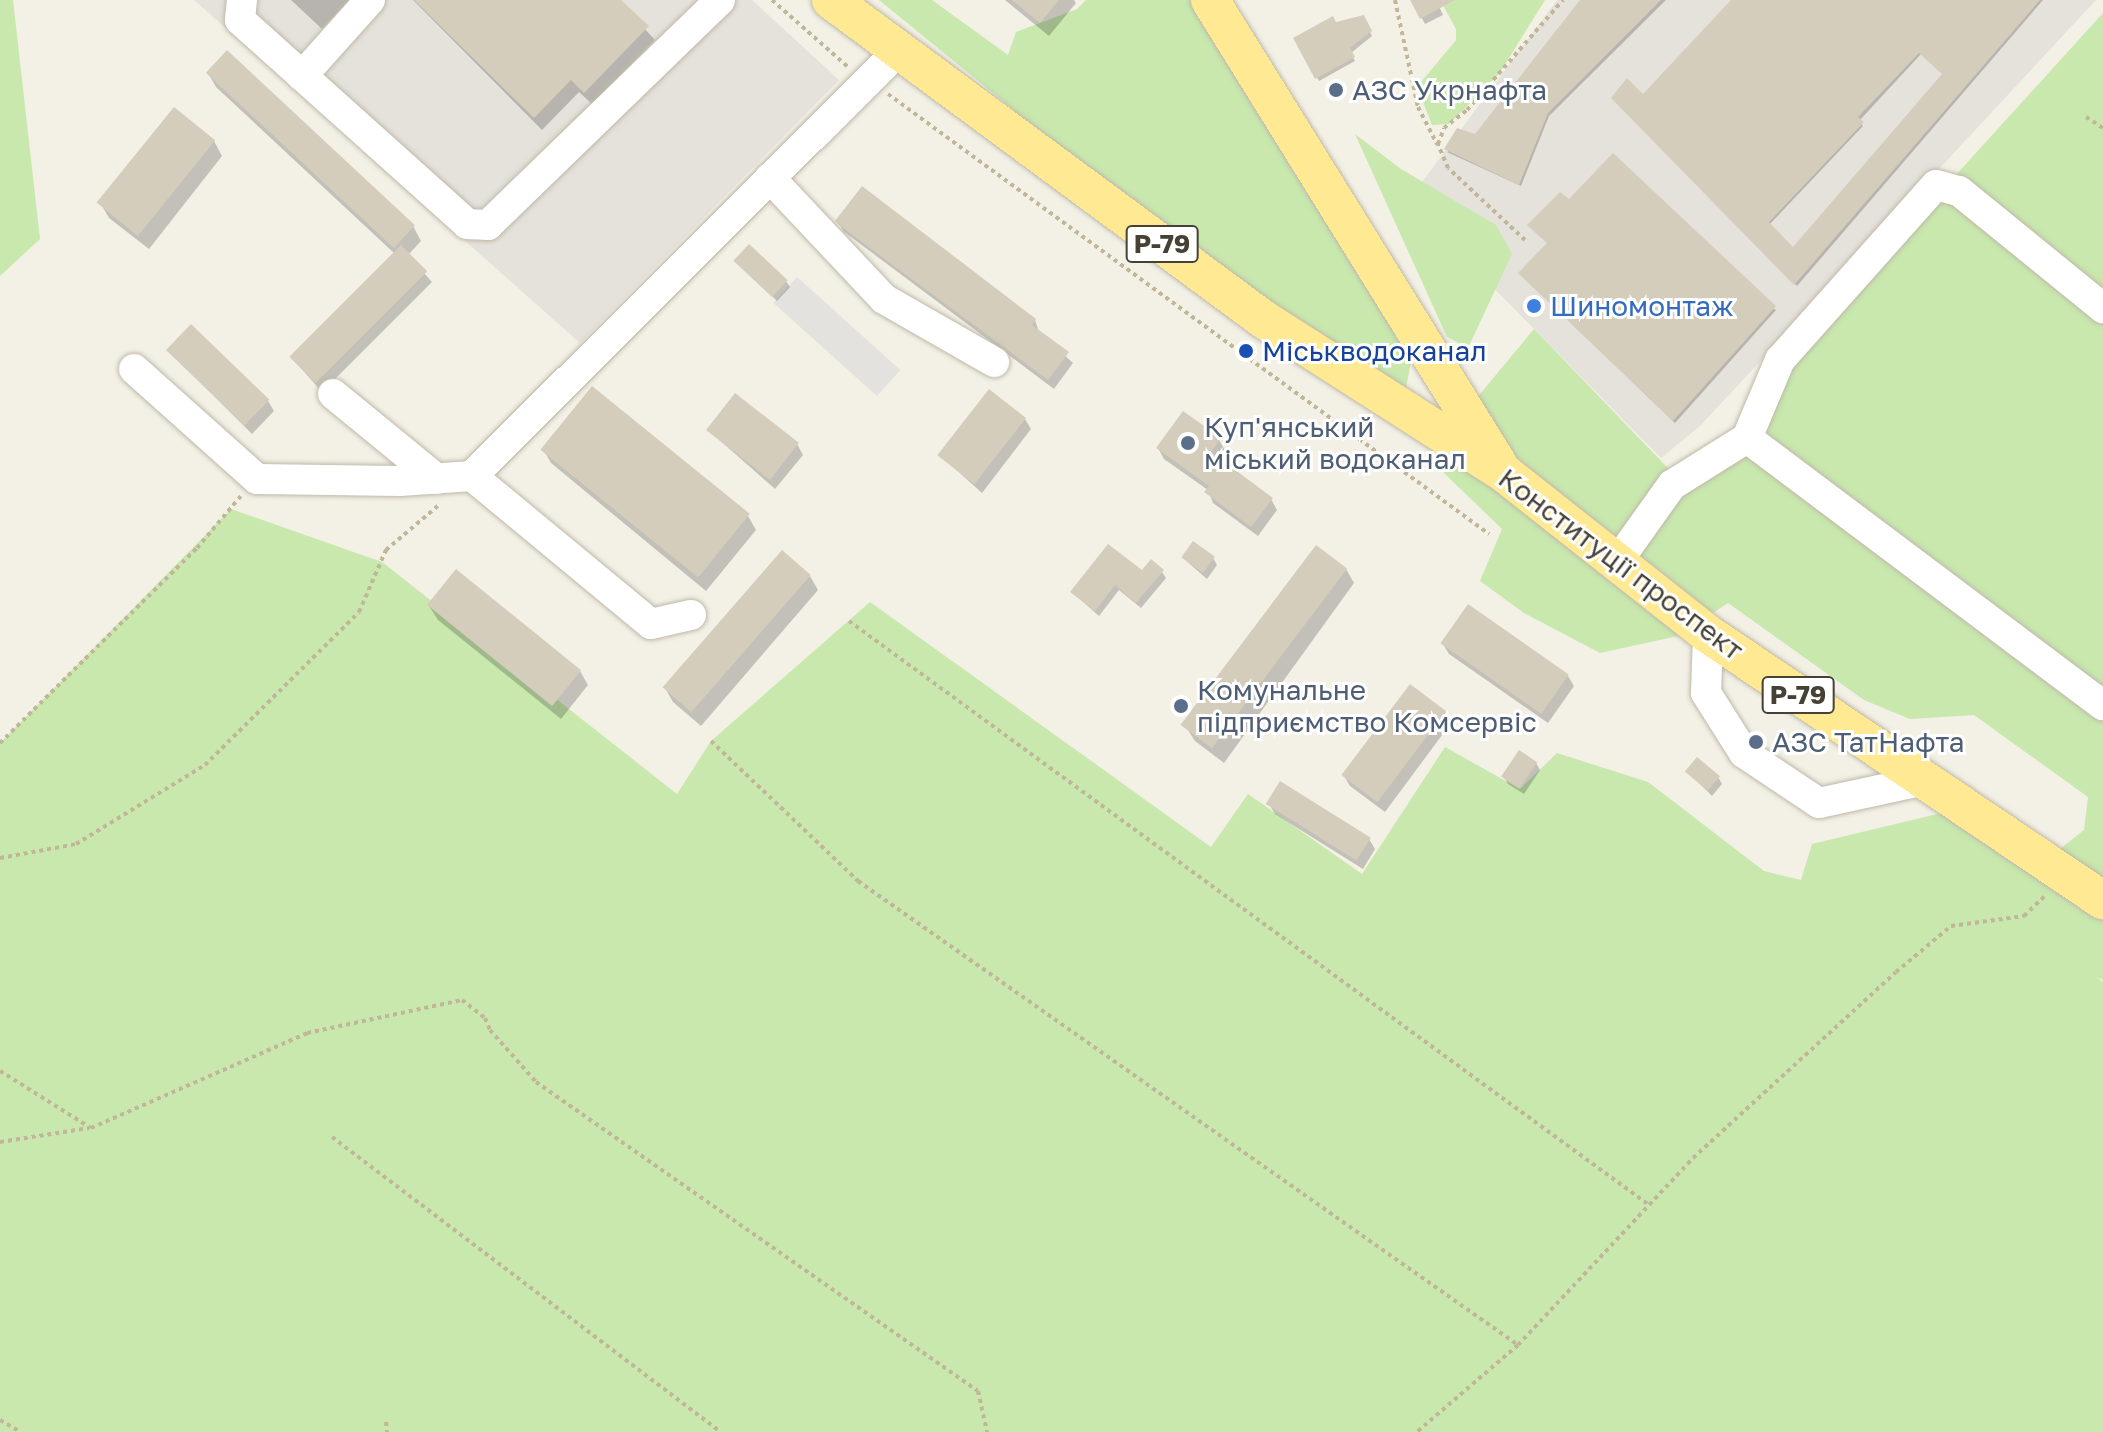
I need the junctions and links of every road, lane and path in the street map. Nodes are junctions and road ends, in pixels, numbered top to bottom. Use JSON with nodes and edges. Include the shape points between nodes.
{"nodes":[{"id":1,"x":242,"y":0,"type":"edge"},
{"id":2,"x":370,"y":0,"type":"edge"},
{"id":3,"x":720,"y":0,"type":"edge"},
{"id":4,"x":772,"y":0,"type":"edge"},
{"id":5,"x":831,"y":0,"type":"edge"},
{"id":6,"x":1210,"y":0,"type":"edge"},
{"id":7,"x":1395,"y":0,"type":"edge"},
{"id":8,"x":1563,"y":0,"type":"edge"},
{"id":9,"x":897,"y":52,"type":"junction"},
{"id":10,"x":302,"y":76,"type":"junction"},
{"id":11,"x":867,"y":80,"type":"junction"},
{"id":12,"x":2086,"y":117,"type":"dead end"},
{"id":13,"x":2103,"y":128,"type":"edge"},
{"id":14,"x":1445,"y":161,"type":"junction"},
{"id":15,"x":770,"y":178,"type":"junction"},
{"id":16,"x":1525,"y":240,"type":"dead end"},
{"id":17,"x":2103,"y":308,"type":"edge"},
{"id":18,"x":994,"y":362,"type":"dead end"},
{"id":19,"x":134,"y":369,"type":"dead end"},
{"id":20,"x":333,"y":394,"type":"dead end"},
{"id":21,"x":1747,"y":438,"type":"junction"},
{"id":22,"x":1504,"y":473,"type":"junction"},
{"id":23,"x":472,"y":476,"type":"junction"},
{"id":24,"x":257,"y":479,"type":"junction"},
{"id":25,"x":437,"y":479,"type":"junction"},
{"id":26,"x":1489,"y":534,"type":"dead end"},
{"id":27,"x":1617,"y":562,"type":"junction"},
{"id":28,"x":691,"y":615,"type":"dead end"},
{"id":29,"x":849,"y":621,"type":"dead end"},
{"id":30,"x":1708,"y":634,"type":"junction"},
{"id":31,"x":2103,"y":705,"type":"edge"},
{"id":32,"x":711,"y":741,"type":"dead end"},
{"id":33,"x":0,"y":743,"type":"edge"},
{"id":34,"x":1925,"y":780,"type":"junction"},
{"id":35,"x":0,"y":858,"type":"edge"},
{"id":36,"x":2053,"y":867,"type":"junction"},
{"id":37,"x":2103,"y":900,"type":"edge"},
{"id":38,"x":0,"y":1071,"type":"edge"},
{"id":39,"x":91,"y":1128,"type":"junction"},
{"id":40,"x":332,"y":1137,"type":"dead end"},
{"id":41,"x":0,"y":1142,"type":"edge"},
{"id":42,"x":1649,"y":1205,"type":"junction"},
{"id":43,"x":1518,"y":1345,"type":"junction"},
{"id":44,"x":0,"y":1420,"type":"edge"},
{"id":45,"x":386,"y":1422,"type":"dead end"},
{"id":46,"x":21,"y":1432,"type":"edge"},
{"id":47,"x":387,"y":1432,"type":"edge"},
{"id":48,"x":720,"y":1432,"type":"edge"},
{"id":49,"x":987,"y":1432,"type":"edge"},
{"id":50,"x":1417,"y":1432,"type":"edge"}],
"edges":[{"from":1,"to":10,"type":"lane","via":[[240,20]]},
{"from":2,"to":10,"type":"lane"},
{"from":3,"to":10,"type":"lane","via":[[488,225],[467,224]]},
{"from":4,"to":11,"type":"path"},
{"from":5,"to":9,"type":"main road","name":"Конституції проспект","number":"Р-79"},
{"from":6,"to":22,"type":"main road","number":"Р-79"},
{"from":7,"to":14,"type":"path","via":[[1418,107]]},
{"from":8,"to":14,"type":"path","via":[[1467,110],[1444,128],[1438,144]]},
{"from":9,"to":11,"type":"lane"},
{"from":9,"to":22,"type":"main road","name":"Конституції проспект","number":"Р-79","via":[[1263,319]]},
{"from":11,"to":15,"type":"lane"},
{"from":11,"to":26,"type":"path","via":[[958,141],[1195,322]]},
{"from":12,"to":13,"type":"path"},
{"from":14,"to":16,"type":"path"},
{"from":15,"to":18,"type":"lane","via":[[884,299]]},
{"from":15,"to":23,"type":"lane"},
{"from":17,"to":21,"type":"lane","via":[[1959,191],[1936,185],[1780,360]]},
{"from":19,"to":24,"type":"lane"},
{"from":20,"to":25,"type":"lane"},
{"from":21,"to":27,"type":"lane","via":[[1672,485]]},
{"from":21,"to":31,"type":"lane"},
{"from":22,"to":27,"type":"main road","name":"Конституції проспект","number":"Р-79"},
{"from":23,"to":25,"type":"lane"},
{"from":23,"to":28,"type":"lane","via":[[651,624]]},
{"from":23,"to":35,"type":"path","via":[[386,550],[359,612],[205,765],[76,844]]},
{"from":24,"to":25,"type":"lane"},
{"from":24,"to":33,"type":"path","via":[[197,548]]},
{"from":27,"to":30,"type":"main road","name":"Конституції проспект","number":"Р-79"},
{"from":29,"to":42,"type":"path"},
{"from":30,"to":34,"type":"main road","name":"Конституції проспект","number":"Р-79"},
{"from":30,"to":34,"type":"lane","via":[[1706,693],[1744,753],[1819,803]]},
{"from":32,"to":43,"type":"path","via":[[858,881]]},
{"from":34,"to":36,"type":"main road","name":"Конституції проспект","number":"Р-79"},
{"from":36,"to":37,"type":"main road","name":"Конституції проспект","number":"Р-79"},
{"from":36,"to":42,"type":"path","via":[[2045,896],[2024,916],[1951,926],[1693,1158]]},
{"from":38,"to":39,"type":"path"},
{"from":39,"to":41,"type":"path"},
{"from":39,"to":49,"type":"path","via":[[307,1033],[462,1000],[485,1018],[536,1082],[978,1391]]},
{"from":40,"to":48,"type":"path"},
{"from":42,"to":43,"type":"path"},
{"from":43,"to":50,"type":"path"},
{"from":44,"to":46,"type":"path"},
{"from":45,"to":47,"type":"path"}]}
